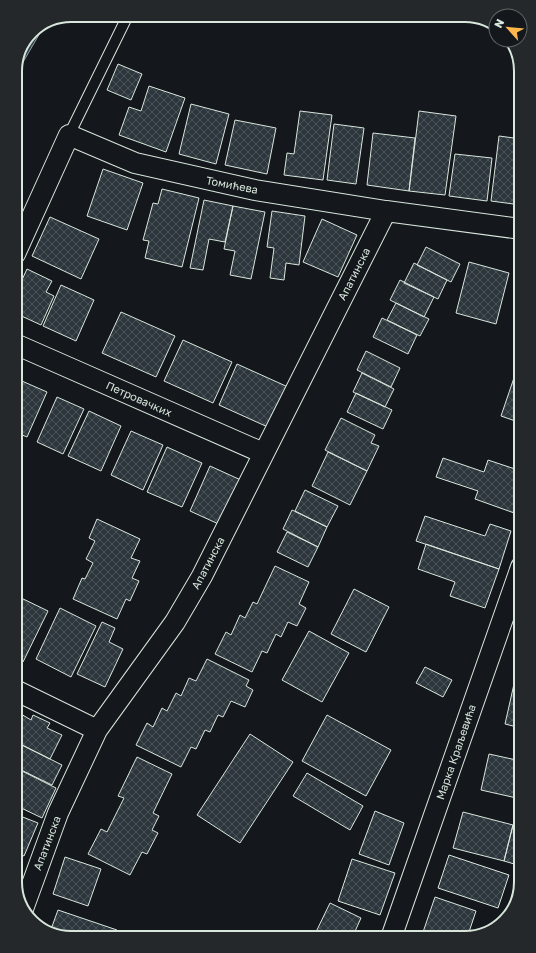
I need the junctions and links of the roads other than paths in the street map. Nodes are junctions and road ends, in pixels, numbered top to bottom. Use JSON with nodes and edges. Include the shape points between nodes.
{"nodes":[{"id":1,"x":125,"y":22,"type":"edge"},
{"id":2,"x":69,"y":135,"type":"junction"},
{"id":3,"x":386,"y":211,"type":"junction"},
{"id":4,"x":514,"y":227,"type":"edge"},
{"id":5,"x":22,"y":239,"type":"edge"},
{"id":6,"x":22,"y":347,"type":"edge"},
{"id":7,"x":263,"y":453,"type":"junction"},
{"id":8,"x":514,"y":587,"type":"edge"},
{"id":9,"x":22,"y":693,"type":"edge"},
{"id":10,"x":97,"y":730,"type":"junction"},
{"id":11,"x":26,"y":901,"type":"edge"},
{"id":12,"x":393,"y":931,"type":"edge"}],
"edges":[{"from":1,"to":2,"type":"lane"},
{"from":2,"to":3,"type":"street","name":"Томићева","via":[[135,163],[195,178]]},
{"from":2,"to":5,"type":"street"},
{"from":3,"to":4,"type":"street","name":"Томићева"},
{"from":3,"to":7,"type":"street","name":"Апатинска"},
{"from":6,"to":7,"type":"street","name":"Петровачких"},
{"from":7,"to":10,"type":"street","name":"Апатинска","via":[[202,576],[174,622]]},
{"from":8,"to":12,"type":"street","name":"Марка Краљевића"},
{"from":9,"to":10,"type":"street"},
{"from":10,"to":11,"type":"street","name":"Апатинска","via":[[58,813]]}]}
